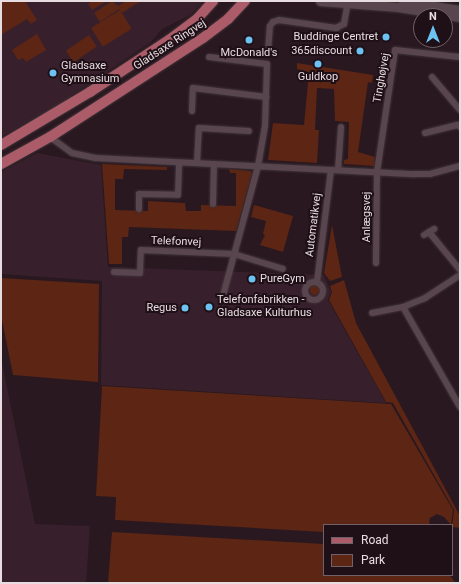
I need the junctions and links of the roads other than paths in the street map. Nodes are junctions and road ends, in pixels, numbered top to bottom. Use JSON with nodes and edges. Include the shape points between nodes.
{"nodes":[{"id":1,"x":213,"y":1,"type":"edge"},
{"id":2,"x":237,"y":1,"type":"edge"},
{"id":3,"x":245,"y":1,"type":"edge"},
{"id":4,"x":320,"y":1,"type":"edge"},
{"id":5,"x":403,"y":1,"type":"edge"},
{"id":6,"x":348,"y":2,"type":"edge"},
{"id":7,"x":460,"y":10,"type":"edge"},
{"id":8,"x":460,"y":17,"type":"edge"},
{"id":9,"x":203,"y":38,"type":"junction"},
{"id":10,"x":268,"y":53,"type":"dead end"},
{"id":11,"x":460,"y":57,"type":"edge"},
{"id":12,"x":209,"y":58,"type":"dead end"},
{"id":13,"x":432,"y":77,"type":"dead end"},
{"id":14,"x":266,"y":97,"type":"junction"},
{"id":15,"x":460,"y":110,"type":"edge"},
{"id":16,"x":192,"y":111,"type":"dead end"},
{"id":17,"x":459,"y":125,"type":"edge"},
{"id":18,"x":341,"y":127,"type":"dead end"},
{"id":19,"x":249,"y":131,"type":"dead end"},
{"id":20,"x":425,"y":133,"type":"dead end"},
{"id":21,"x":50,"y":137,"type":"junction"},
{"id":22,"x":1,"y":146,"type":"edge"},
{"id":23,"x":179,"y":162,"type":"junction"},
{"id":24,"x":197,"y":163,"type":"junction"},
{"id":25,"x":1,"y":164,"type":"edge"},
{"id":26,"x":214,"y":164,"type":"junction"},
{"id":27,"x":258,"y":166,"type":"junction"},
{"id":28,"x":460,"y":166,"type":"edge"},
{"id":29,"x":331,"y":170,"type":"junction"},
{"id":30,"x":338,"y":170,"type":"junction"},
{"id":31,"x":377,"y":172,"type":"junction"},
{"id":32,"x":213,"y":204,"type":"dead end"},
{"id":33,"x":139,"y":209,"type":"dead end"},
{"id":34,"x":429,"y":232,"type":"dead end"},
{"id":35,"x":234,"y":254,"type":"junction"},
{"id":36,"x":376,"y":263,"type":"dead end"},
{"id":37,"x":284,"y":270,"type":"dead end"},
{"id":38,"x":460,"y":270,"type":"edge"},
{"id":39,"x":114,"y":272,"type":"dead end"},
{"id":40,"x":460,"y":275,"type":"edge"},
{"id":41,"x":317,"y":282,"type":"dead end"},
{"id":42,"x":224,"y":292,"type":"dead end"},
{"id":43,"x":403,"y":307,"type":"junction"},
{"id":44,"x":372,"y":313,"type":"dead end"},
{"id":45,"x":460,"y":407,"type":"edge"}],
"edges":[{"from":1,"to":22,"type":"main road","name":"Gladsaxe Ringvej","via":[[197,19],[169,40]]},
{"from":2,"to":9,"type":"main road"},
{"from":3,"to":9,"type":"main road","name":"Gladsaxe Ringvej","via":[[228,19]]},
{"from":4,"to":6,"type":"street"},
{"from":5,"to":7,"type":"street"},
{"from":6,"to":8,"type":"street"},
{"from":6,"to":10,"type":"street","via":[[344,24],[336,28],[280,20],[273,22]]},
{"from":9,"to":21,"type":"main road","name":"Gladsaxe Ringvej"},
{"from":11,"to":31,"type":"street","name":"Tinghøjvej","via":[[395,50]]},
{"from":12,"to":14,"type":"street","via":[[233,59],[236,63],[267,64]]},
{"from":13,"to":15,"type":"street"},
{"from":14,"to":16,"type":"street","via":[[193,88]]},
{"from":14,"to":27,"type":"street"},
{"from":17,"to":20,"type":"street"},
{"from":18,"to":30,"type":"street"},
{"from":19,"to":24,"type":"street","via":[[199,128]]},
{"from":21,"to":23,"type":"street","via":[[80,156]]},
{"from":21,"to":25,"type":"main road","name":"Gladsaxe Ringvej"},
{"from":23,"to":24,"type":"street"},
{"from":23,"to":33,"type":"street","via":[[178,195],[139,194]]},
{"from":24,"to":26,"type":"street"},
{"from":26,"to":27,"type":"street"},
{"from":26,"to":32,"type":"street"},
{"from":27,"to":29,"type":"street"},
{"from":27,"to":35,"type":"street"},
{"from":28,"to":31,"type":"street","via":[[430,174]]},
{"from":29,"to":30,"type":"street"},
{"from":29,"to":41,"type":"street","name":"Automatikvej"},
{"from":30,"to":31,"type":"street"},
{"from":31,"to":36,"type":"street","name":"Anlægsvej"},
{"from":34,"to":38,"type":"street"},
{"from":35,"to":37,"type":"street","name":"Telefonvej"},
{"from":35,"to":39,"type":"street","name":"Telefonvej","via":[[141,250],[140,273]]},
{"from":35,"to":42,"type":"street"},
{"from":40,"to":43,"type":"street","via":[[440,290]]},
{"from":43,"to":44,"type":"street"},
{"from":43,"to":45,"type":"street"}]}
